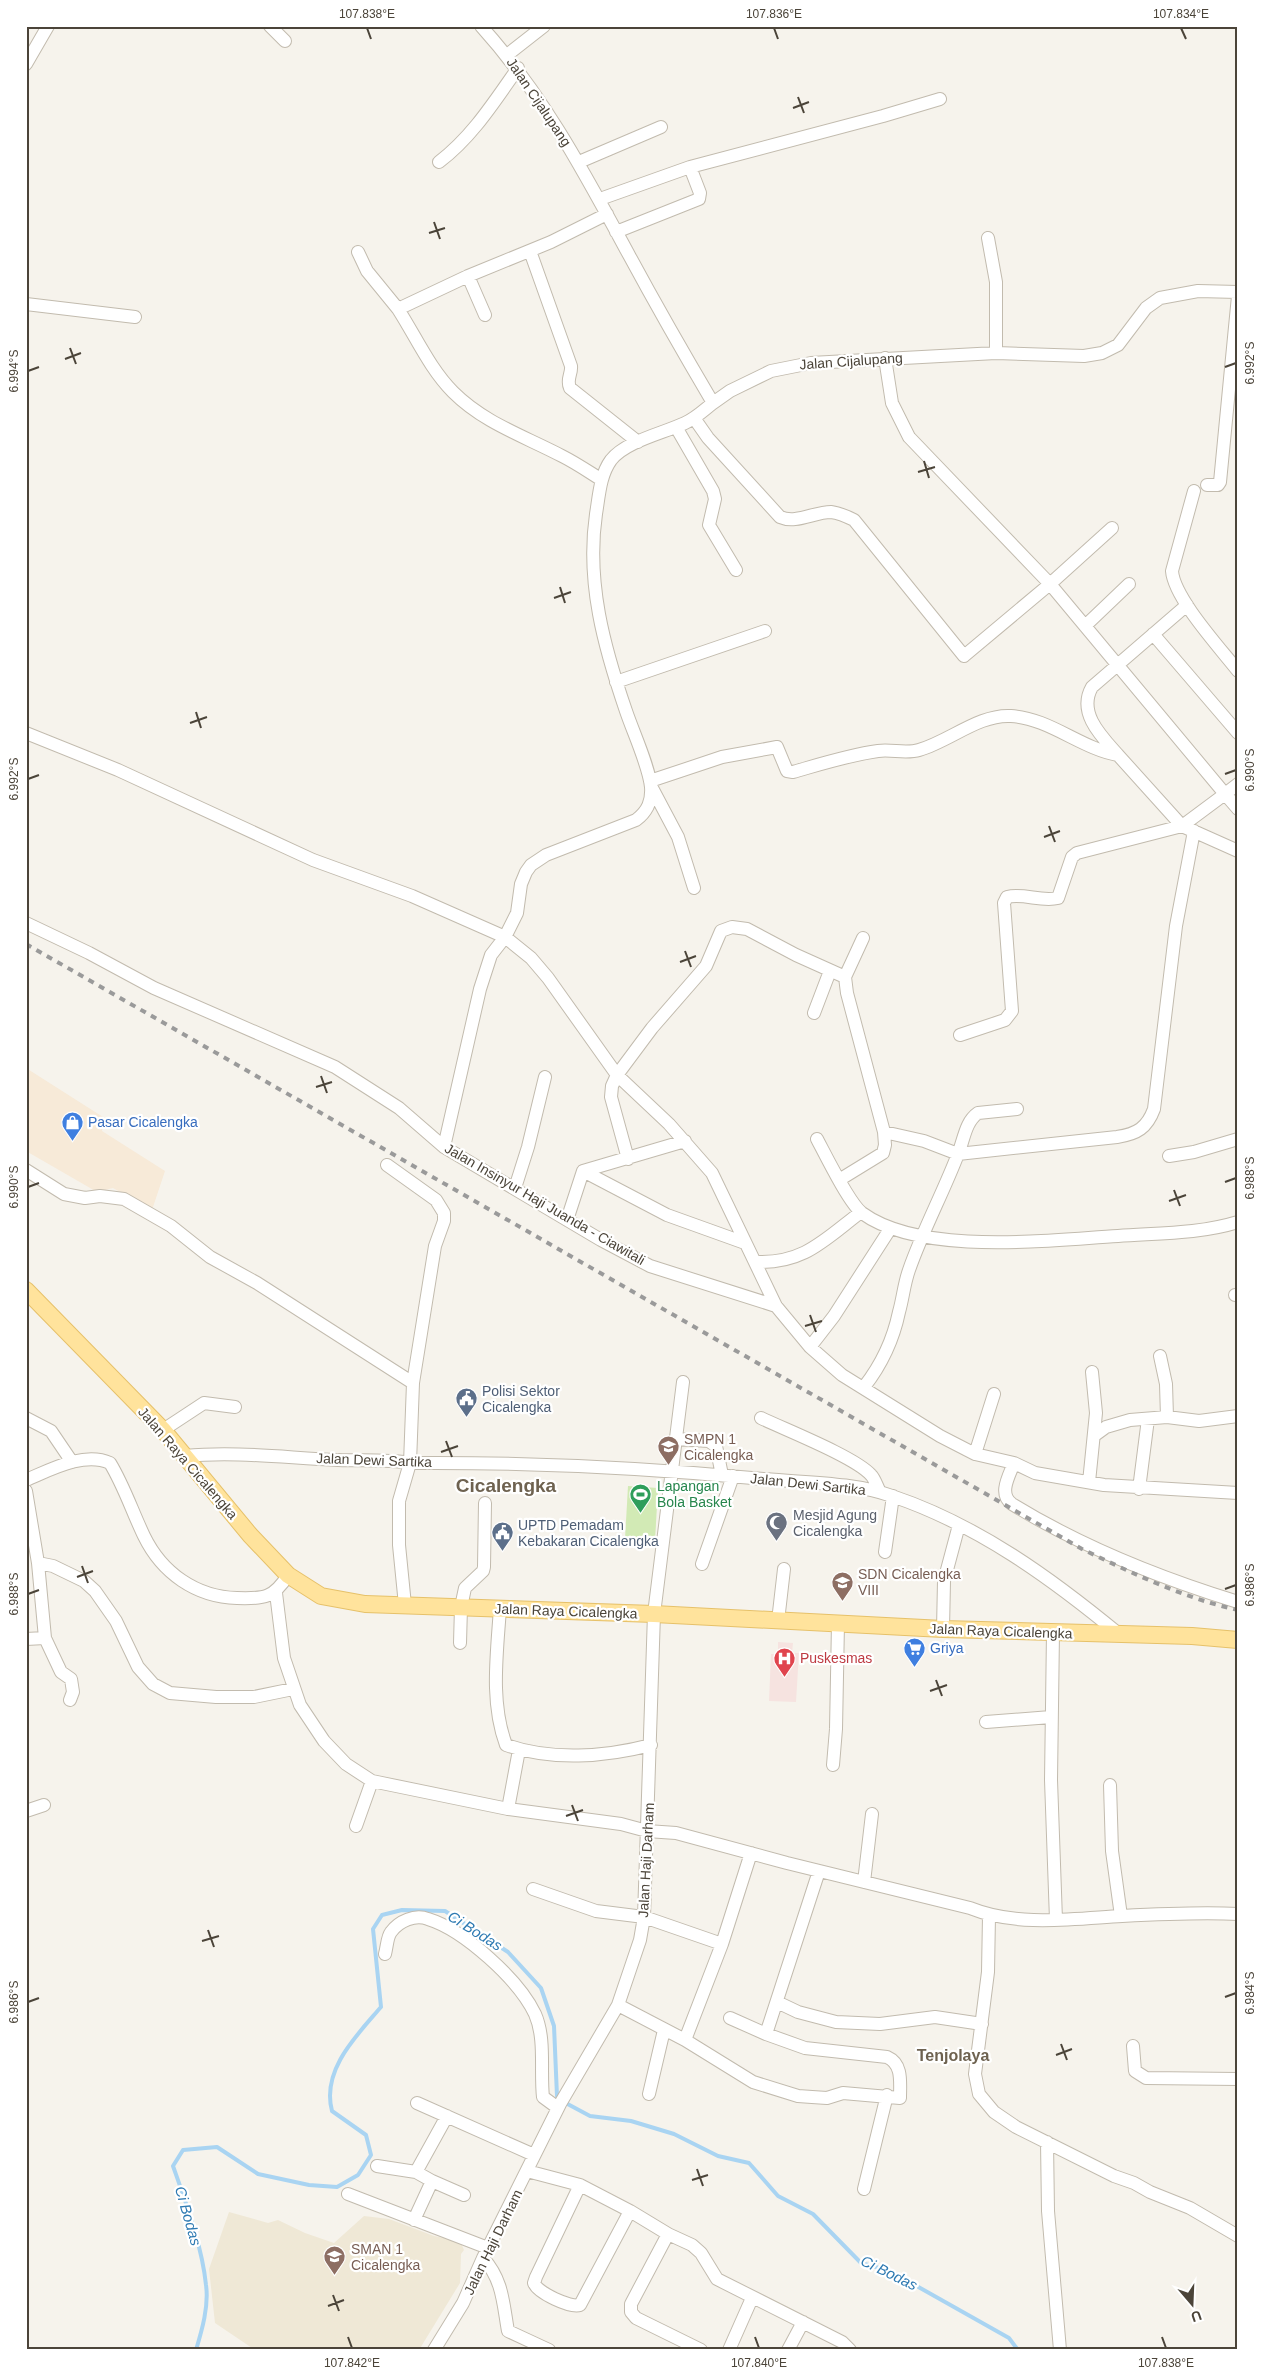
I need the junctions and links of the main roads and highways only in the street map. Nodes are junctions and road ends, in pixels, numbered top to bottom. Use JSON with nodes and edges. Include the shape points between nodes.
{"nodes":[{"id":1,"x":26,"y":1290,"type":"edge"},
{"id":2,"x":1238,"y":1640,"type":"edge"}],
"edges":[{"from":1,"to":2,"type":"main road","name":"Jalan Raya Cicalengka","via":[[163,1430],[250,1535],[288,1575],[328,1598],[365,1604]]}]}
